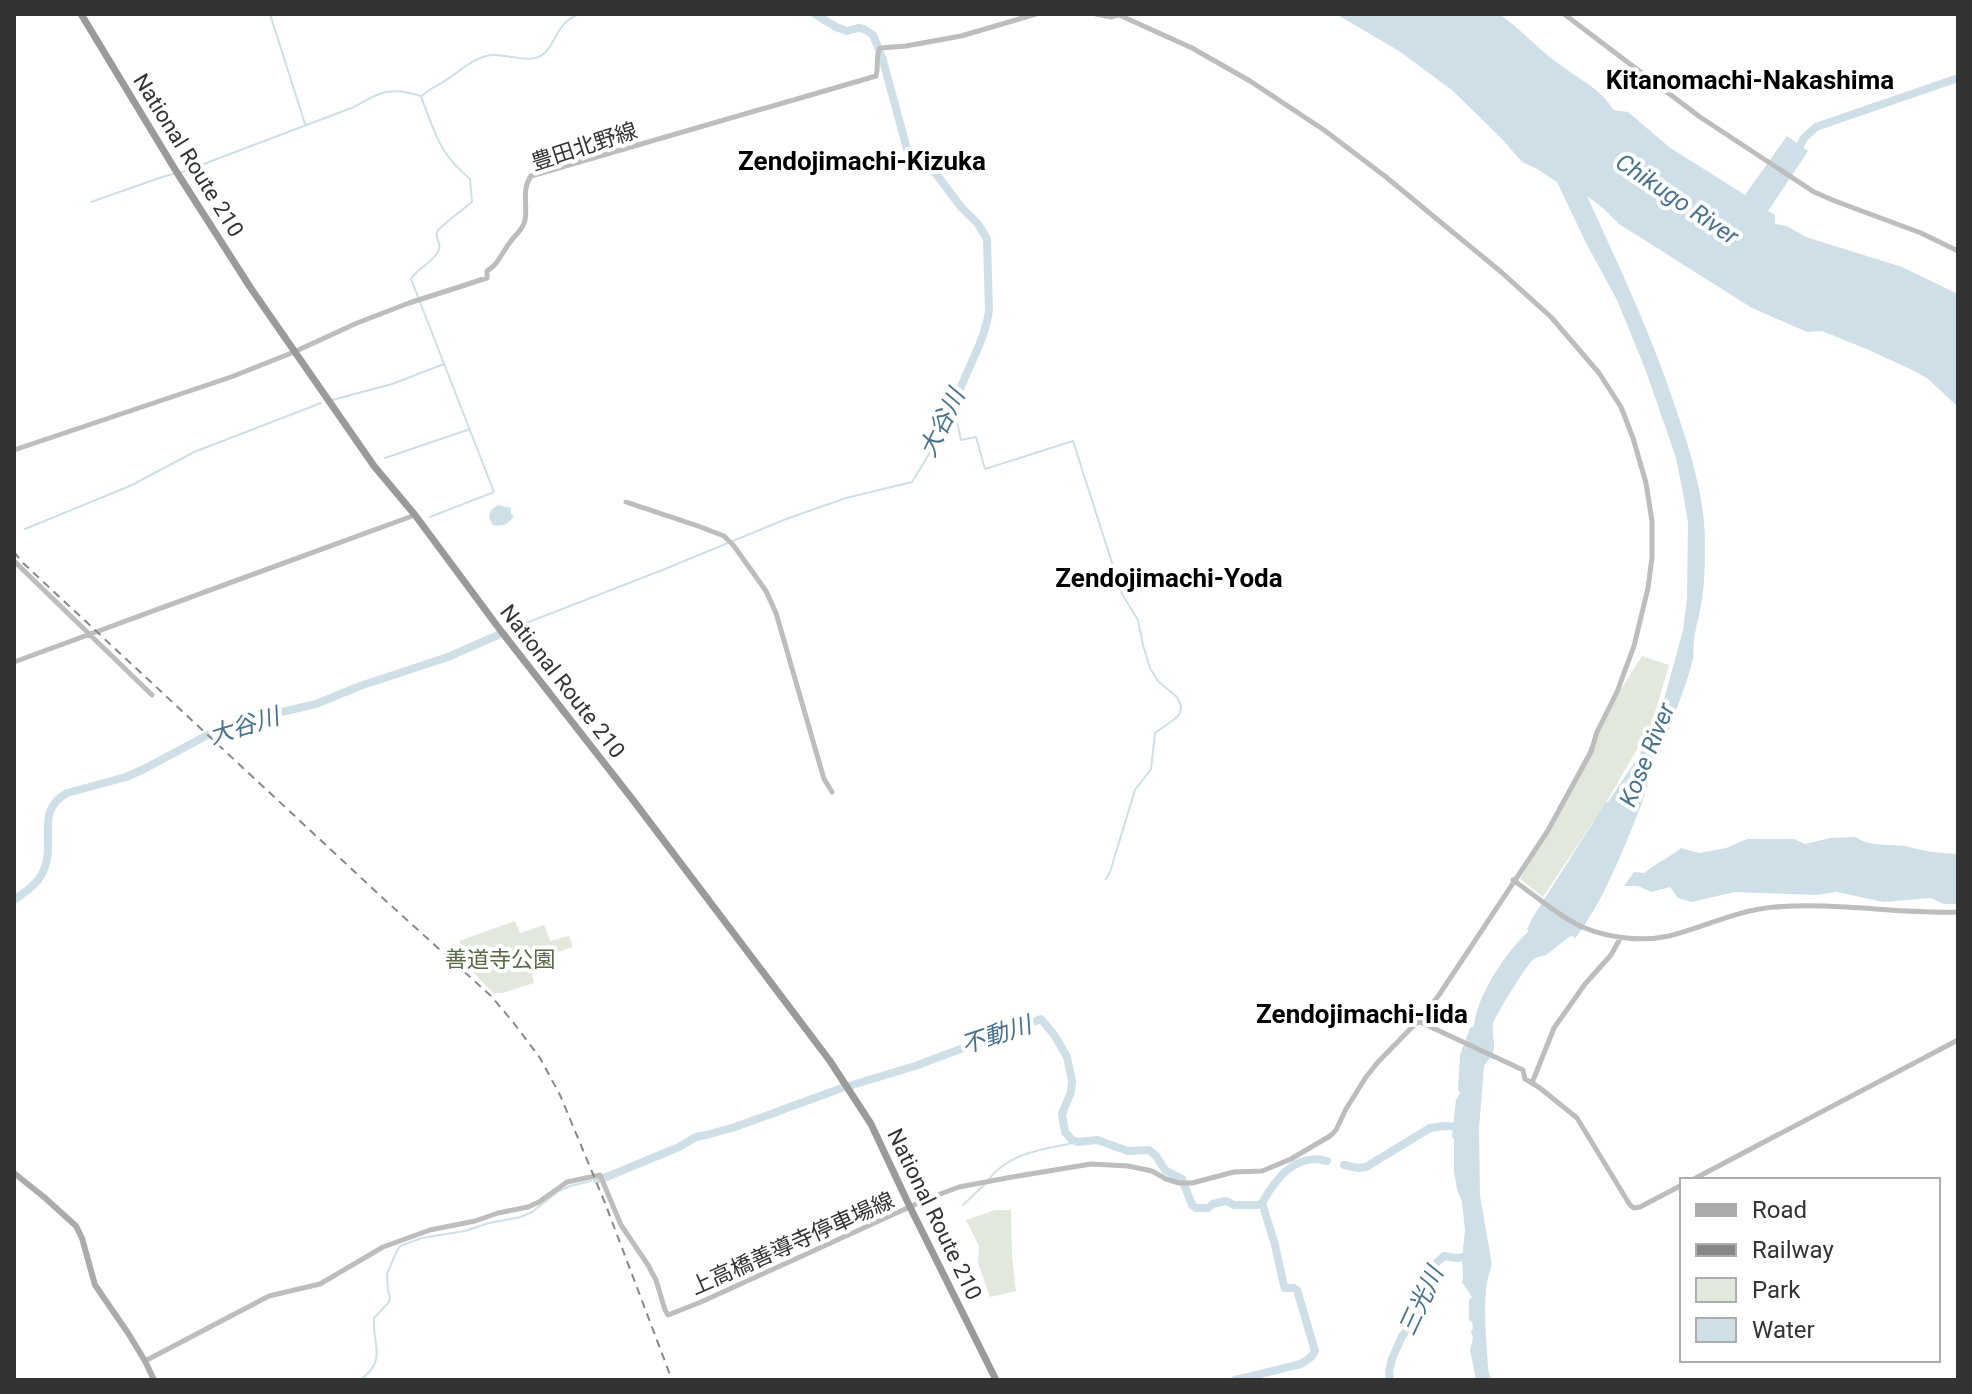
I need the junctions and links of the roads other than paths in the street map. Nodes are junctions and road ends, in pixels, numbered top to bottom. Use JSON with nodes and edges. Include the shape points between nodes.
{"nodes":[{"id":1,"x":81,"y":14,"type":"edge"},
{"id":2,"x":1036,"y":14,"type":"edge"},
{"id":3,"x":1096,"y":14,"type":"edge"},
{"id":4,"x":1118,"y":14,"type":"edge"},
{"id":5,"x":1564,"y":14,"type":"edge"},
{"id":6,"x":1958,"y":251,"type":"edge"},
{"id":7,"x":294,"y":352,"type":"junction"},
{"id":8,"x":14,"y":450,"type":"edge"},
{"id":9,"x":626,"y":502,"type":"dead end"},
{"id":10,"x":415,"y":515,"type":"junction"},
{"id":11,"x":14,"y":561,"type":"edge"},
{"id":12,"x":91,"y":635,"type":"junction"},
{"id":13,"x":14,"y":662,"type":"edge"},
{"id":14,"x":152,"y":695,"type":"dead end"},
{"id":15,"x":832,"y":792,"type":"dead end"},
{"id":16,"x":1516,"y":882,"type":"junction"},
{"id":17,"x":1958,"y":912,"type":"edge"},
{"id":18,"x":1621,"y":937,"type":"junction"},
{"id":19,"x":1418,"y":1021,"type":"junction"},
{"id":20,"x":1958,"y":1040,"type":"edge"},
{"id":21,"x":1532,"y":1083,"type":"junction"},
{"id":22,"x":14,"y":1173,"type":"edge"},
{"id":23,"x":1696,"y":1178,"type":"edge"},
{"id":24,"x":1680,"y":1186,"type":"edge"},
{"id":25,"x":910,"y":1207,"type":"junction"},
{"id":26,"x":145,"y":1361,"type":"junction"},
{"id":27,"x":154,"y":1380,"type":"edge"},
{"id":28,"x":996,"y":1380,"type":"edge"}],
"edges":[{"from":1,"to":7,"type":"highway","name":"National Route 210"},
{"from":2,"to":7,"type":"street","name":"豊田北野線","via":[[961,36],[885,46],[878,52],[878,70],[871,78],[531,176],[525,185],[523,226],[487,278],[421,298]]},
{"from":3,"to":4,"type":"street"},
{"from":4,"to":16,"type":"street","name":"上高橋善導寺停車場線","via":[[1250,81],[1386,177],[1551,317],[1621,407],[1646,483],[1652,521],[1648,588],[1634,646],[1591,752]]},
{"from":5,"to":6,"type":"street","via":[[1708,123],[1790,177]]},
{"from":7,"to":8,"type":"street","name":"豊田北野線"},
{"from":7,"to":10,"type":"highway","name":"National Route 210"},
{"from":9,"to":15,"type":"street","via":[[724,536],[766,591]]},
{"from":10,"to":12,"type":"street"},
{"from":10,"to":25,"type":"highway","name":"National Route 210","via":[[818,1044],[871,1124]]},
{"from":11,"to":12,"type":"street"},
{"from":12,"to":13,"type":"street"},
{"from":12,"to":14,"type":"street"},
{"from":16,"to":18,"type":"street","via":[[1576,924]]},
{"from":16,"to":19,"type":"street","name":"上高橋善導寺停車場線"},
{"from":17,"to":18,"type":"street","via":[[1773,907],[1669,936]]},
{"from":18,"to":21,"type":"street","via":[[1554,1028]]},
{"from":19,"to":21,"type":"street","via":[[1519,1067]]},
{"from":19,"to":25,"type":"street","name":"上高橋善導寺停車場線","via":[[1366,1077],[1330,1136],[1262,1171],[1179,1183],[1152,1171],[1091,1164],[959,1187]]},
{"from":20,"to":23,"type":"street"},
{"from":21,"to":24,"type":"street","via":[[1577,1118],[1634,1208]]},
{"from":22,"to":26,"type":"main road","via":[[76,1226],[95,1285]]},
{"from":25,"to":26,"type":"street","name":"上高橋善導寺停車場線","via":[[668,1315],[656,1280],[621,1225],[600,1175],[567,1182],[528,1207],[383,1247],[320,1284],[269,1296]]},
{"from":25,"to":28,"type":"highway","name":"National Route 210"},
{"from":26,"to":27,"type":"main road"}]}
